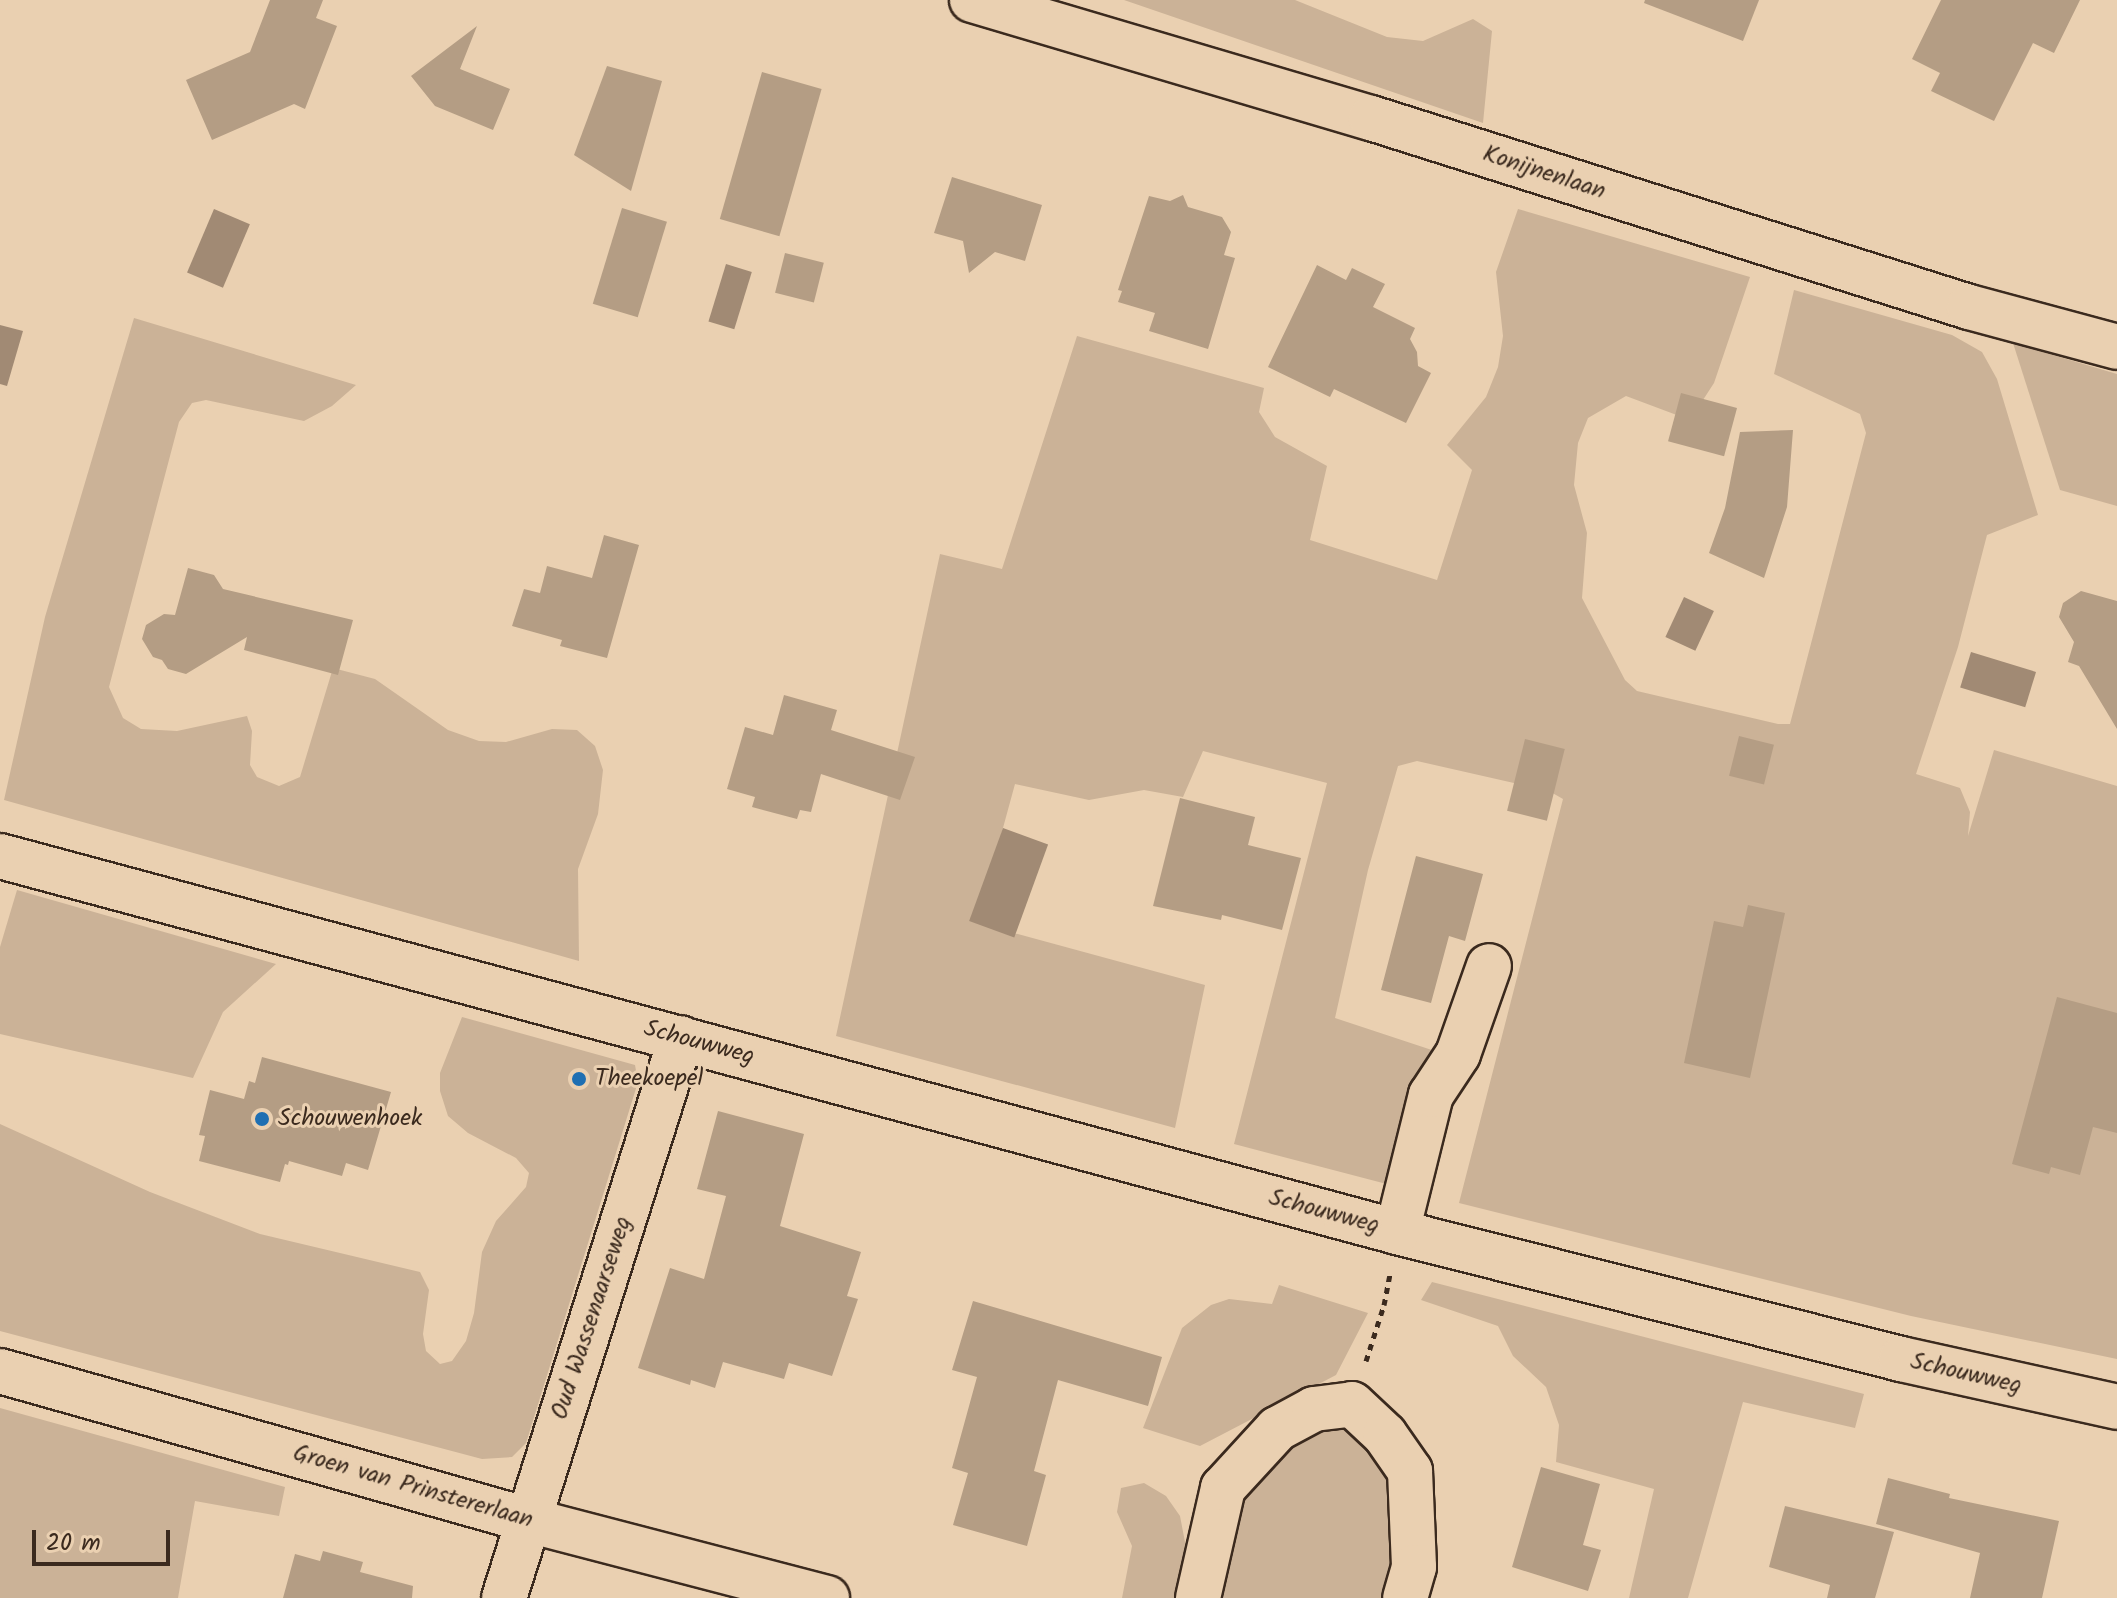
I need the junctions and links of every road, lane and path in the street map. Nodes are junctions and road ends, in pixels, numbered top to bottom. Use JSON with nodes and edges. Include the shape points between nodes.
{"nodes":[{"id":1,"x":972,"y":0,"type":"edge"},
{"id":2,"x":2117,"y":347,"type":"edge"},
{"id":3,"x":0,"y":856,"type":"edge"},
{"id":4,"x":1489,"y":966,"type":"dead end"},
{"id":5,"x":681,"y":1038,"type":"junction"},
{"id":6,"x":1397,"y":1232,"type":"junction"},
{"id":7,"x":0,"y":1371,"type":"edge"},
{"id":8,"x":1352,"y":1404,"type":"junction"},
{"id":9,"x":2117,"y":1407,"type":"edge"},
{"id":10,"x":528,"y":1520,"type":"junction"},
{"id":11,"x":504,"y":1598,"type":"edge"},
{"id":12,"x":827,"y":1598,"type":"edge"},
{"id":13,"x":1198,"y":1598,"type":"edge"},
{"id":14,"x":1405,"y":1598,"type":"edge"}],
"edges":[{"from":1,"to":2,"type":"street","name":"Konijnenlaan","via":[[1386,123],[1969,307]]},
{"from":3,"to":5,"type":"street","name":"Schouwweg"},
{"from":4,"to":6,"type":"street","via":[[1458,1054],[1431,1095]]},
{"from":5,"to":6,"type":"street","name":"Schouwweg"},
{"from":5,"to":10,"type":"street","name":"Oud Wassenaarseweg"},
{"from":6,"to":8,"type":"path","name":"Schouwweg","via":[[1384,1305]]},
{"from":6,"to":9,"type":"street","name":"Schouwweg","via":[[1901,1359]]},
{"from":7,"to":10,"type":"street","name":"Groen van Prinstererlaan"},
{"from":8,"to":13,"type":"street","via":[[1314,1409],[1277,1429],[1223,1488]]},
{"from":8,"to":14,"type":"street","via":[[1385,1435],[1410,1471],[1414,1567]]},
{"from":10,"to":11,"type":"street","name":"Oud Wassenaarseweg"},
{"from":10,"to":12,"type":"street","name":"Groen van Prinstererlaan"}]}
